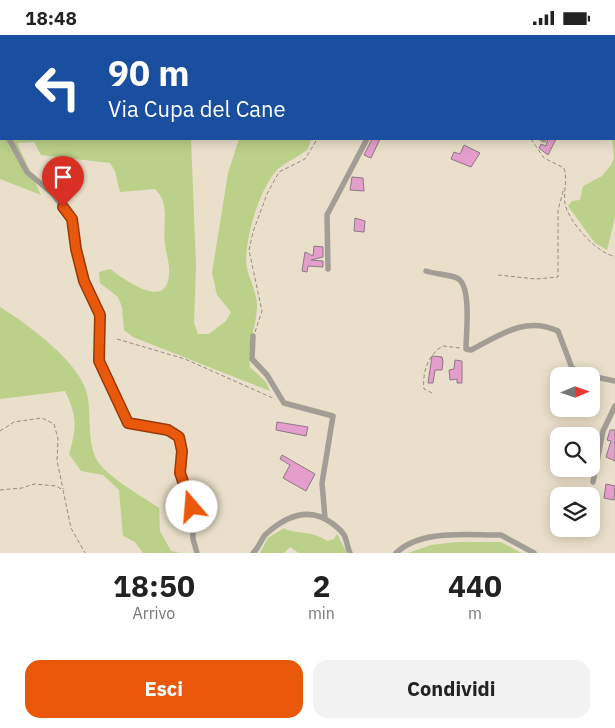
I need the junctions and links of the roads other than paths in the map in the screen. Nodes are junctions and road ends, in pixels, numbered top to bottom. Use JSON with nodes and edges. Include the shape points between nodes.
{"nodes":[{"id":1,"x":11,"y":140,"type":"edge"},
{"id":2,"x":366,"y":140,"type":"edge"},
{"id":3,"x":328,"y":269,"type":"dead end"},
{"id":4,"x":426,"y":271,"type":"dead end"},
{"id":5,"x":253,"y":336,"type":"road end"},
{"id":6,"x":571,"y":367,"type":"edge"},
{"id":7,"x":600,"y":378,"type":"edge"},
{"id":8,"x":615,"y":381,"type":"edge"},
{"id":9,"x":615,"y":405,"type":"edge"},
{"id":10,"x":593,"y":482,"type":"dead end"},
{"id":11,"x":324,"y":518,"type":"junction"},
{"id":12,"x":197,"y":553,"type":"edge"},
{"id":13,"x":253,"y":553,"type":"edge"},
{"id":14,"x":350,"y":553,"type":"edge"},
{"id":15,"x":396,"y":553,"type":"edge"},
{"id":16,"x":534,"y":553,"type":"edge"}],
"edges":[{"from":1,"to":12,"type":"street","via":[[27,172],[53,195],[72,219],[84,281],[100,315],[99,361],[128,423],[168,430],[179,437],[182,451],[179,468],[192,507],[192,539]]},
{"from":2,"to":3,"type":"street","via":[[327,215]]},
{"from":4,"to":6,"type":"street","via":[[462,281],[466,291],[466,349],[471,350],[508,330],[531,324],[558,331]]},
{"from":5,"to":11,"type":"street","via":[[252,359],[267,375],[284,403],[332,416],[322,483]]},
{"from":7,"to":8,"type":"street"},
{"from":9,"to":10,"type":"street","via":[[603,431]]},
{"from":11,"to":13,"type":"street","via":[[302,514],[290,517],[264,536]]},
{"from":11,"to":14,"type":"street","via":[[345,536]]},
{"from":15,"to":16,"type":"street","via":[[409,542],[494,535],[501,535]]}]}
